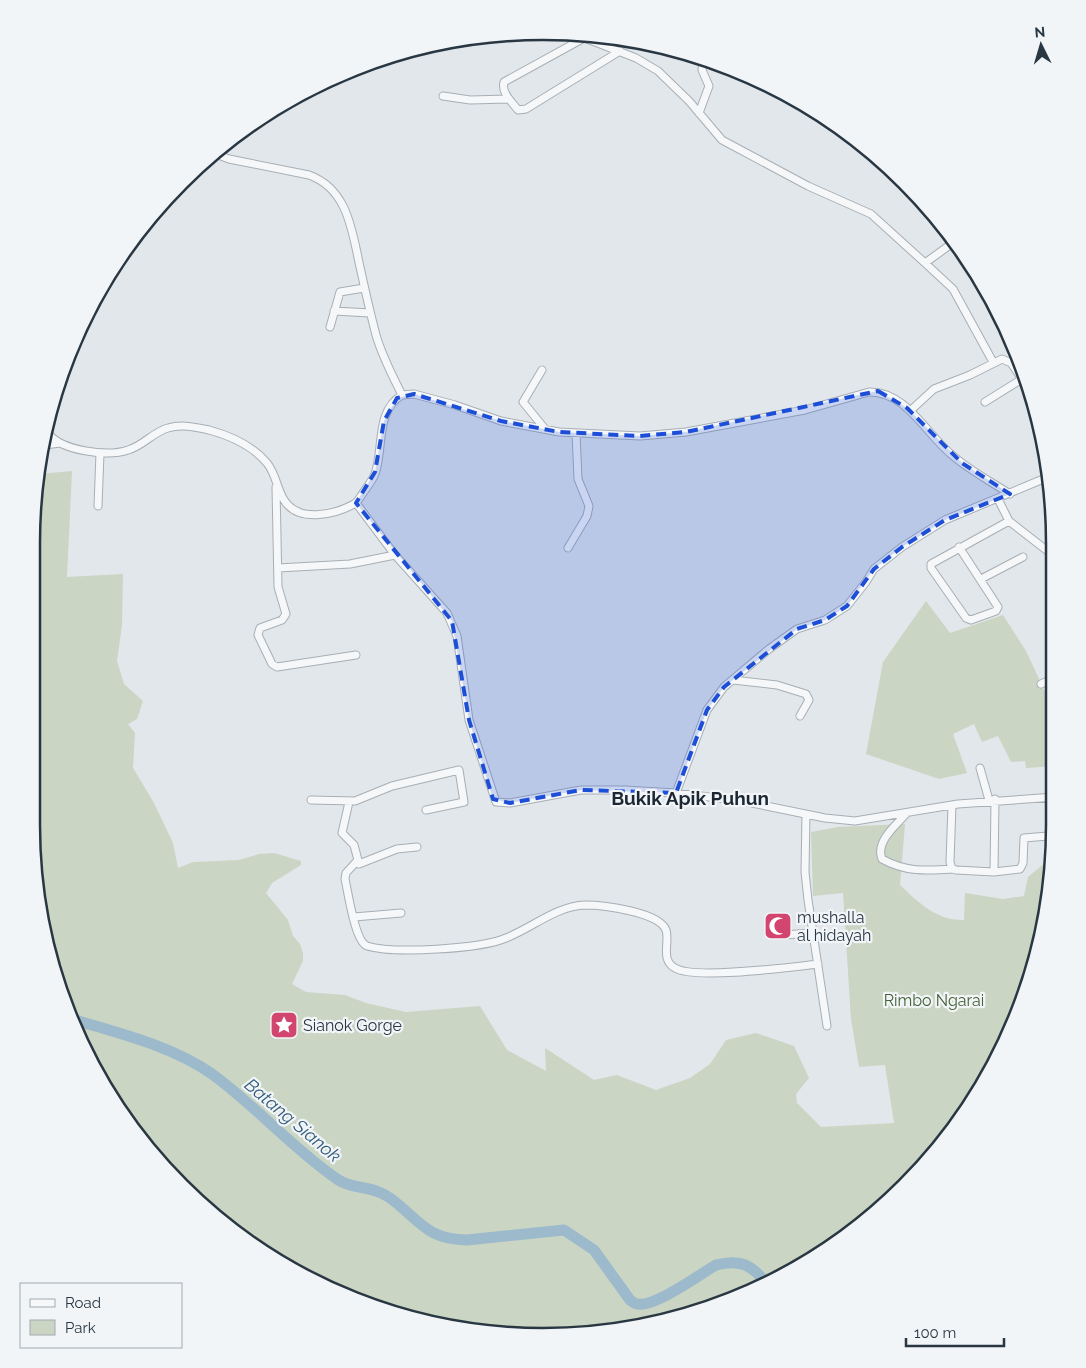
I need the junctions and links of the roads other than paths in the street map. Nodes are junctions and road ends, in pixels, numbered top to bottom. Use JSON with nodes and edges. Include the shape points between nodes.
{"nodes":[{"id":1,"x":578,"y":41,"type":"edge"},
{"id":2,"x":598,"y":43,"type":"edge"},
{"id":3,"x":620,"y":51,"type":"junction"},
{"id":4,"x":702,"y":66,"type":"edge"},
{"id":5,"x":443,"y":96,"type":"dead end"},
{"id":6,"x":509,"y":99,"type":"junction"},
{"id":7,"x":699,"y":112,"type":"junction"},
{"id":8,"x":221,"y":157,"type":"edge"},
{"id":9,"x":948,"y":246,"type":"edge"},
{"id":10,"x":925,"y":262,"type":"junction"},
{"id":11,"x":364,"y":288,"type":"junction"},
{"id":12,"x":334,"y":311,"type":"junction"},
{"id":13,"x":370,"y":313,"type":"junction"},
{"id":14,"x":330,"y":327,"type":"dead end"},
{"id":15,"x":993,"y":362,"type":"junction"},
{"id":16,"x":542,"y":370,"type":"dead end"},
{"id":17,"x":1015,"y":370,"type":"edge"},
{"id":18,"x":1019,"y":381,"type":"edge"},
{"id":19,"x":402,"y":394,"type":"junction"},
{"id":20,"x":985,"y":402,"type":"dead end"},
{"id":21,"x":910,"y":411,"type":"junction"},
{"id":22,"x":545,"y":430,"type":"junction"},
{"id":23,"x":576,"y":433,"type":"junction"},
{"id":24,"x":52,"y":438,"type":"edge"},
{"id":25,"x":60,"y":443,"type":"junction"},
{"id":26,"x":50,"y":444,"type":"edge"},
{"id":27,"x":100,"y":453,"type":"junction"},
{"id":28,"x":276,"y":479,"type":"junction"},
{"id":29,"x":1042,"y":480,"type":"edge"},
{"id":30,"x":1010,"y":494,"type":"junction"},
{"id":31,"x":998,"y":499,"type":"junction"},
{"id":32,"x":356,"y":503,"type":"junction"},
{"id":33,"x":98,"y":506,"type":"dead end"},
{"id":34,"x":1009,"y":521,"type":"junction"},
{"id":35,"x":959,"y":547,"type":"junction"},
{"id":36,"x":568,"y":548,"type":"dead end"},
{"id":37,"x":1046,"y":550,"type":"edge"},
{"id":38,"x":394,"y":555,"type":"junction"},
{"id":39,"x":1023,"y":557,"type":"dead end"},
{"id":40,"x":278,"y":568,"type":"junction"},
{"id":41,"x":981,"y":579,"type":"junction"},
{"id":42,"x":356,"y":655,"type":"dead end"},
{"id":43,"x":733,"y":680,"type":"junction"},
{"id":44,"x":1046,"y":682,"type":"edge"},
{"id":45,"x":1041,"y":684,"type":"dead end"},
{"id":46,"x":800,"y":716,"type":"dead end"},
{"id":47,"x":980,"y":768,"type":"dead end"},
{"id":48,"x":676,"y":793,"type":"junction"},
{"id":49,"x":1046,"y":797,"type":"edge"},
{"id":50,"x":311,"y":800,"type":"dead end"},
{"id":51,"x":992,"y":800,"type":"junction"},
{"id":52,"x":349,"y":802,"type":"junction"},
{"id":53,"x":952,"y":805,"type":"junction"},
{"id":54,"x":426,"y":810,"type":"dead end"},
{"id":55,"x":806,"y":814,"type":"junction"},
{"id":56,"x":906,"y":814,"type":"junction"},
{"id":57,"x":1046,"y":836,"type":"edge"},
{"id":58,"x":417,"y":847,"type":"dead end"},
{"id":59,"x":357,"y":861,"type":"junction"},
{"id":60,"x":952,"y":869,"type":"junction"},
{"id":61,"x":994,"y":872,"type":"junction"},
{"id":62,"x":401,"y":913,"type":"dead end"},
{"id":63,"x":354,"y":917,"type":"junction"},
{"id":64,"x":812,"y":933,"type":"junction"},
{"id":65,"x":783,"y":935,"type":"dead end"},
{"id":66,"x":818,"y":964,"type":"junction"},
{"id":67,"x":827,"y":1026,"type":"dead end"}],
"edges":[{"from":1,"to":6,"type":"street","via":[[506,80],[503,87]]},
{"from":2,"to":3,"type":"street"},
{"from":3,"to":6,"type":"street","via":[[524,110],[518,110]]},
{"from":3,"to":7,"type":"street","via":[[658,72]]},
{"from":4,"to":7,"type":"street","via":[[709,86]]},
{"from":5,"to":6,"type":"street","via":[[470,100]]},
{"from":7,"to":10,"type":"street","via":[[731,147],[871,214]]},
{"from":8,"to":11,"type":"street","via":[[309,175],[330,187],[348,214]]},
{"from":9,"to":10,"type":"street"},
{"from":10,"to":15,"type":"street","via":[[953,288]]},
{"from":11,"to":12,"type":"street","via":[[340,292]]},
{"from":11,"to":13,"type":"street"},
{"from":12,"to":13,"type":"street"},
{"from":12,"to":14,"type":"street"},
{"from":13,"to":19,"type":"street","via":[[386,365]]},
{"from":15,"to":17,"type":"street","via":[[1007,360]]},
{"from":15,"to":21,"type":"street","via":[[970,376],[928,393]]},
{"from":16,"to":22,"type":"street","via":[[523,402]]},
{"from":18,"to":20,"type":"street"},
{"from":19,"to":22,"type":"street","via":[[414,394],[501,421]]},
{"from":19,"to":32,"type":"street","via":[[388,409],[375,472]]},
{"from":21,"to":23,"type":"street","via":[[886,394],[869,392],[805,410],[686,432],[640,436]]},
{"from":21,"to":30,"type":"street","via":[[951,455]]},
{"from":22,"to":23,"type":"street"},
{"from":23,"to":36,"type":"street","via":[[578,479],[589,506],[587,516]]},
{"from":24,"to":25,"type":"street"},
{"from":25,"to":26,"type":"street"},
{"from":25,"to":27,"type":"street"},
{"from":27,"to":28,"type":"street","via":[[130,450],[166,428],[188,426],[238,440],[261,457]]},
{"from":27,"to":33,"type":"street"},
{"from":28,"to":32,"type":"street","via":[[283,499],[297,511],[321,514]]},
{"from":28,"to":40,"type":"street"},
{"from":29,"to":30,"type":"street"},
{"from":30,"to":31,"type":"street"},
{"from":31,"to":34,"type":"street"},
{"from":31,"to":43,"type":"street","via":[[946,520],[902,547],[874,568],[847,606],[826,620],[797,629]]},
{"from":32,"to":38,"type":"street"},
{"from":34,"to":35,"type":"street"},
{"from":34,"to":37,"type":"street"},
{"from":35,"to":41,"type":"street"},
{"from":35,"to":41,"type":"street","via":[[933,562],[931,568],[968,620],[998,609]]},
{"from":38,"to":40,"type":"street","via":[[350,564]]},
{"from":38,"to":48,"type":"street","via":[[452,621],[469,720],[496,802],[510,803],[581,790]]},
{"from":39,"to":41,"type":"street"},
{"from":40,"to":42,"type":"street","via":[[278,587],[286,614],[282,620],[257,631],[272,664],[281,667]]},
{"from":43,"to":46,"type":"street","via":[[778,685],[806,694],[809,700]]},
{"from":43,"to":48,"type":"street","via":[[715,696],[707,710]]},
{"from":44,"to":45,"type":"street"},
{"from":47,"to":51,"type":"street"},
{"from":48,"to":55,"type":"street","via":[[742,801]]},
{"from":49,"to":51,"type":"street"},
{"from":50,"to":52,"type":"street"},
{"from":51,"to":53,"type":"street"},
{"from":51,"to":61,"type":"street"},
{"from":52,"to":54,"type":"street","via":[[362,800],[392,786],[458,770],[464,802]]},
{"from":52,"to":59,"type":"street","via":[[342,833],[354,845]]},
{"from":53,"to":56,"type":"street"},
{"from":53,"to":60,"type":"street"},
{"from":55,"to":56,"type":"street","via":[[855,821]]},
{"from":55,"to":64,"type":"street","via":[[805,872]]},
{"from":56,"to":60,"type":"street","via":[[884,839],[880,848],[882,858],[912,871]]},
{"from":57,"to":61,"type":"street","via":[[1024,838],[1022,866]]},
{"from":58,"to":59,"type":"street","via":[[397,849],[362,863]]},
{"from":59,"to":63,"type":"street","via":[[345,879]]},
{"from":60,"to":61,"type":"street"},
{"from":62,"to":63,"type":"street"},
{"from":63,"to":66,"type":"street","via":[[360,940],[369,946],[401,949],[469,946],[494,943],[559,911],[586,905],[644,914],[660,922],[667,935],[667,958],[670,964],[682,971],[746,972]]},
{"from":64,"to":65,"type":"street"},
{"from":64,"to":66,"type":"street"},
{"from":66,"to":67,"type":"street"}]}
